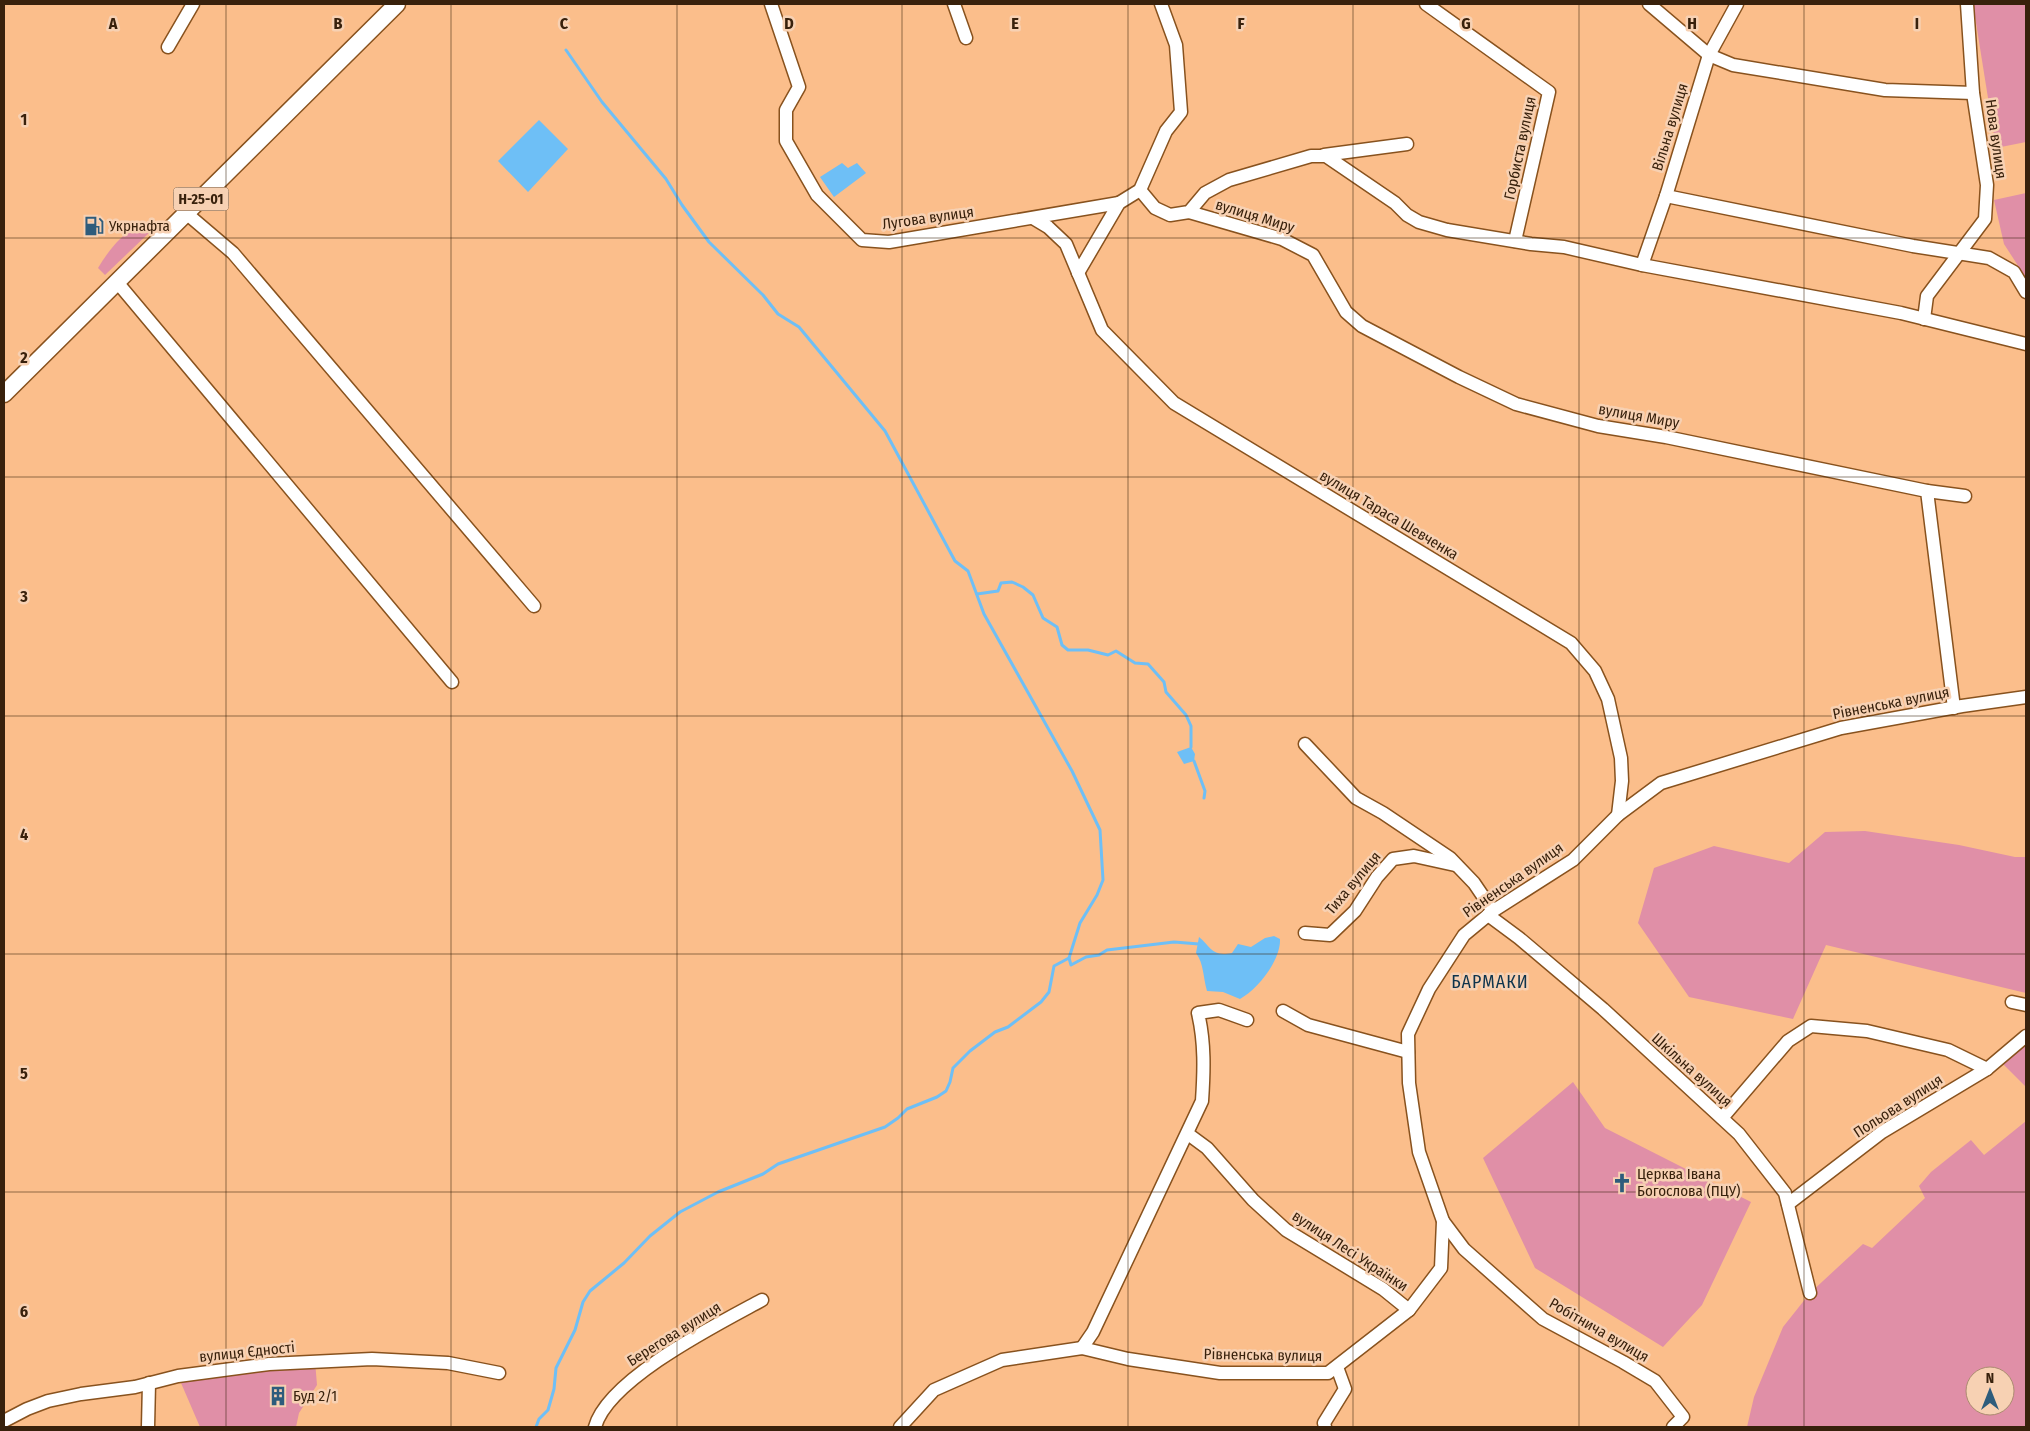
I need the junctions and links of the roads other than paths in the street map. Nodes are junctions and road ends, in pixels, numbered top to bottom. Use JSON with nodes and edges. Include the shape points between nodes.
{"nodes":[{"id":1,"x":193,"y":4,"type":"edge"},
{"id":2,"x":397,"y":4,"type":"edge"},
{"id":3,"x":770,"y":4,"type":"edge"},
{"id":4,"x":954,"y":4,"type":"edge"},
{"id":5,"x":1161,"y":4,"type":"edge"},
{"id":6,"x":1426,"y":4,"type":"edge"},
{"id":7,"x":1649,"y":4,"type":"edge"},
{"id":8,"x":1737,"y":4,"type":"edge"},
{"id":9,"x":1967,"y":4,"type":"edge"},
{"id":10,"x":966,"y":38,"type":"dead end"},
{"id":11,"x":168,"y":47,"type":"dead end"},
{"id":12,"x":1709,"y":56,"type":"junction"},
{"id":13,"x":1973,"y":93,"type":"junction"},
{"id":14,"x":1406,"y":144,"type":"dead end"},
{"id":15,"x":1319,"y":155,"type":"junction"},
{"id":16,"x":1140,"y":190,"type":"junction"},
{"id":17,"x":1666,"y":196,"type":"junction"},
{"id":18,"x":1118,"y":203,"type":"junction"},
{"id":19,"x":1188,"y":212,"type":"junction"},
{"id":20,"x":186,"y":213,"type":"junction"},
{"id":21,"x":1033,"y":218,"type":"junction"},
{"id":22,"x":1515,"y":242,"type":"junction"},
{"id":23,"x":1959,"y":253,"type":"junction"},
{"id":24,"x":1642,"y":265,"type":"junction"},
{"id":25,"x":1078,"y":273,"type":"junction"},
{"id":26,"x":117,"y":282,"type":"junction"},
{"id":27,"x":2026,"y":292,"type":"edge"},
{"id":28,"x":1924,"y":319,"type":"junction"},
{"id":29,"x":2026,"y":344,"type":"edge"},
{"id":30,"x":4,"y":394,"type":"edge"},
{"id":31,"x":1927,"y":491,"type":"junction"},
{"id":32,"x":1965,"y":496,"type":"dead end"},
{"id":33,"x":534,"y":606,"type":"dead end"},
{"id":34,"x":452,"y":682,"type":"dead end"},
{"id":35,"x":2026,"y":697,"type":"edge"},
{"id":36,"x":1954,"y":708,"type":"junction"},
{"id":37,"x":1305,"y":744,"type":"dead end"},
{"id":38,"x":1618,"y":815,"type":"junction"},
{"id":39,"x":1458,"y":866,"type":"junction"},
{"id":40,"x":1490,"y":913,"type":"junction"},
{"id":41,"x":1305,"y":933,"type":"dead end"},
{"id":42,"x":2012,"y":1002,"type":"dead end"},
{"id":43,"x":2026,"y":1005,"type":"edge"},
{"id":44,"x":1283,"y":1011,"type":"dead end"},
{"id":45,"x":1247,"y":1020,"type":"dead end"},
{"id":46,"x":2026,"y":1036,"type":"edge"},
{"id":47,"x":1408,"y":1052,"type":"junction"},
{"id":48,"x":1987,"y":1069,"type":"junction"},
{"id":49,"x":1722,"y":1118,"type":"junction"},
{"id":50,"x":1188,"y":1134,"type":"junction"},
{"id":51,"x":1788,"y":1204,"type":"junction"},
{"id":52,"x":1443,"y":1221,"type":"junction"},
{"id":53,"x":1810,"y":1293,"type":"dead end"},
{"id":54,"x":762,"y":1300,"type":"dead end"},
{"id":55,"x":1409,"y":1310,"type":"junction"},
{"id":56,"x":1082,"y":1348,"type":"junction"},
{"id":57,"x":1337,"y":1367,"type":"junction"},
{"id":58,"x":499,"y":1373,"type":"dead end"},
{"id":59,"x":149,"y":1383,"type":"junction"},
{"id":60,"x":4,"y":1422,"type":"edge"},
{"id":61,"x":148,"y":1427,"type":"edge"},
{"id":62,"x":595,"y":1427,"type":"edge"},
{"id":63,"x":900,"y":1427,"type":"edge"},
{"id":64,"x":1326,"y":1427,"type":"edge"},
{"id":65,"x":1674,"y":1427,"type":"edge"}],
"edges":[{"from":1,"to":11,"type":"street"},
{"from":2,"to":20,"type":"main road","number":"Н-25-01"},
{"from":3,"to":21,"type":"street","name":"Лугова вулиця","via":[[799,88],[786,110],[786,141],[817,195],[862,240],[889,242]]},
{"from":4,"to":10,"type":"street"},
{"from":5,"to":16,"type":"street","via":[[1176,45],[1181,112],[1166,131]]},
{"from":6,"to":22,"type":"street","name":"Горбиста вулиця","via":[[1549,92]]},
{"from":7,"to":12,"type":"street"},
{"from":8,"to":12,"type":"street","name":"Вільна вулиця"},
{"from":9,"to":13,"type":"street","name":"Нова вулиця"},
{"from":12,"to":13,"type":"street","via":[[1733,65],[1885,90]]},
{"from":12,"to":17,"type":"street","name":"Вільна вулиця"},
{"from":13,"to":23,"type":"street","name":"Нова вулиця","via":[[1987,185],[1984,219]]},
{"from":14,"to":15,"type":"street"},
{"from":15,"to":19,"type":"street","via":[[1229,180],[1205,193]]},
{"from":15,"to":22,"type":"street","via":[[1335,160],[1419,222]]},
{"from":16,"to":18,"type":"street"},
{"from":16,"to":19,"type":"street","name":"вулиця Миру","via":[[1156,208],[1170,216]]},
{"from":17,"to":23,"type":"street"},
{"from":17,"to":24,"type":"street","name":"Вільна вулиця"},
{"from":18,"to":21,"type":"street","name":"Лугова вулиця"},
{"from":18,"to":25,"type":"street"},
{"from":19,"to":31,"type":"street","name":"вулиця Миру","via":[[1282,239],[1312,255],[1346,312],[1362,326],[1516,404],[1598,426]]},
{"from":20,"to":26,"type":"main road","number":"Н-25-01"},
{"from":20,"to":33,"type":"street","via":[[233,253]]},
{"from":21,"to":25,"type":"street","name":"вулиця Тараса Шевченка","via":[[1066,244]]},
{"from":22,"to":24,"type":"street","via":[[1564,247]]},
{"from":23,"to":27,"type":"street","via":[[1989,258],[2014,272]]},
{"from":23,"to":28,"type":"street","name":"Нова вулиця","via":[[1926,296]]},
{"from":24,"to":28,"type":"street"},
{"from":25,"to":38,"type":"street","name":"вулиця Тараса Шевченка","via":[[1102,330],[1174,403],[1571,644],[1595,671],[1608,699],[1622,758]]},
{"from":26,"to":30,"type":"main road","number":"Н-25-01"},
{"from":26,"to":34,"type":"street"},
{"from":28,"to":29,"type":"street"},
{"from":31,"to":32,"type":"street","name":"вулиця Миру"},
{"from":31,"to":36,"type":"street"},
{"from":35,"to":36,"type":"street","name":"Рівненська вулиця"},
{"from":36,"to":38,"type":"street","name":"Рівненська вулиця","via":[[1841,728],[1661,783]]},
{"from":37,"to":39,"type":"street","via":[[1356,798]]},
{"from":38,"to":40,"type":"street","name":"Рівненська вулиця","via":[[1573,860]]},
{"from":39,"to":40,"type":"street","via":[[1474,882]]},
{"from":39,"to":41,"type":"street","name":"Тиха вулиця","via":[[1414,856],[1393,859],[1355,911],[1330,935]]},
{"from":40,"to":47,"type":"street","name":"Рівненська вулиця","via":[[1464,935],[1429,990],[1408,1034]]},
{"from":40,"to":49,"type":"street","name":"Шкільна вулиця","via":[[1603,1009]]},
{"from":42,"to":43,"type":"street"},
{"from":44,"to":47,"type":"street","via":[[1308,1025]]},
{"from":45,"to":50,"type":"street","via":[[1219,1010],[1198,1013],[1204,1064],[1202,1101]]},
{"from":46,"to":48,"type":"street","name":"Польова вулиця"},
{"from":47,"to":52,"type":"street","name":"Рівненська вулиця","via":[[1419,1152]]},
{"from":48,"to":49,"type":"street","via":[[1948,1050],[1867,1031],[1811,1026],[1788,1041]]},
{"from":48,"to":51,"type":"street","name":"Польова вулиця","via":[[1882,1132]]},
{"from":49,"to":51,"type":"street","name":"Шкільна вулиця","via":[[1739,1134],[1785,1193]]},
{"from":50,"to":55,"type":"street","name":"вулиця Лесі Українки","via":[[1208,1148],[1253,1200],[1286,1230],[1383,1290]]},
{"from":50,"to":56,"type":"street","via":[[1093,1332]]},
{"from":51,"to":53,"type":"street","name":"Шкільна вулиця"},
{"from":52,"to":55,"type":"street","name":"Рівненська вулиця","via":[[1441,1268]]},
{"from":52,"to":65,"type":"street","name":"Робітнича вулиця","via":[[1464,1249],[1543,1319],[1654,1381],[1683,1417]]},
{"from":54,"to":62,"type":"street","name":"Берегова вулиця","via":[[640,1372],[610,1399]]},
{"from":55,"to":57,"type":"street","name":"Рівненська вулиця"},
{"from":56,"to":57,"type":"street","name":"Рівненська вулиця","via":[[1128,1359],[1220,1373],[1328,1373]]},
{"from":56,"to":63,"type":"street","name":"Рівненська вулиця","via":[[1002,1360],[934,1390]]},
{"from":57,"to":64,"type":"street","via":[[1345,1389],[1324,1423]]},
{"from":58,"to":59,"type":"street","name":"вулиця Єдності","via":[[448,1363],[372,1359],[269,1364]]},
{"from":59,"to":60,"type":"street","name":"вулиця Єдності","via":[[48,1401]]},
{"from":59,"to":61,"type":"street"}]}
